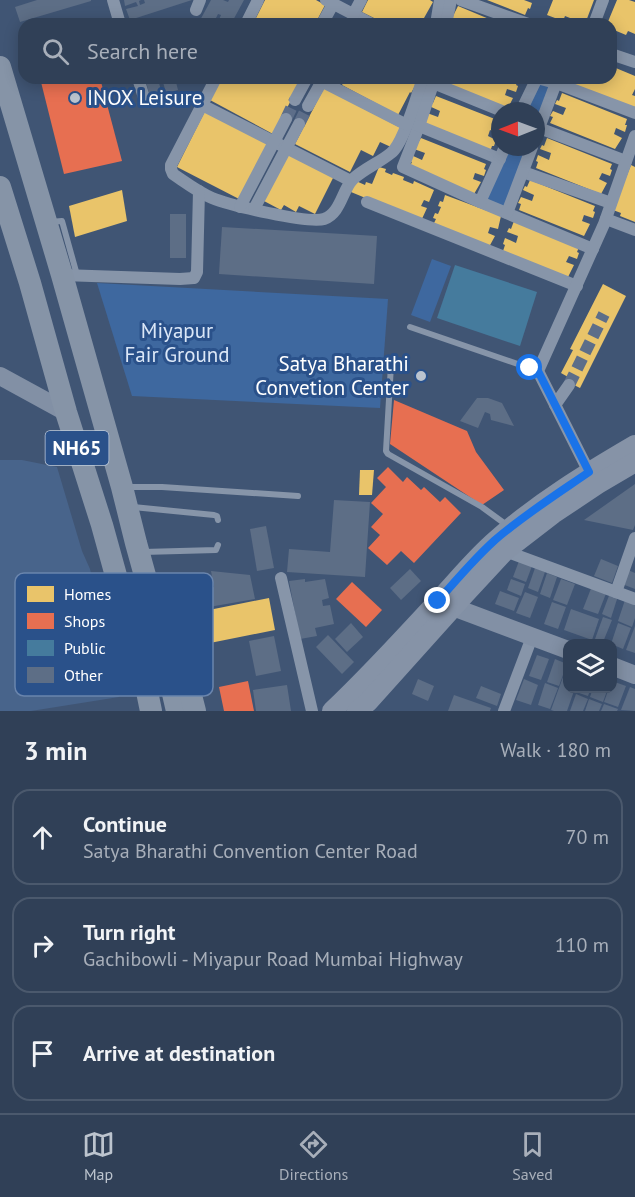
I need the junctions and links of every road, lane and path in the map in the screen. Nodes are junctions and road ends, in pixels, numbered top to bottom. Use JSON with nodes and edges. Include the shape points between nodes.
{"nodes":[{"id":1,"x":113,"y":0,"type":"edge"},
{"id":2,"x":258,"y":0,"type":"edge"},
{"id":3,"x":361,"y":0,"type":"edge"},
{"id":4,"x":440,"y":0,"type":"edge"},
{"id":5,"x":451,"y":0,"type":"edge"},
{"id":6,"x":461,"y":0,"type":"edge"},
{"id":7,"x":603,"y":0,"type":"edge"},
{"id":8,"x":341,"y":6,"type":"edge"},
{"id":9,"x":118,"y":18,"type":"edge"},
{"id":10,"x":249,"y":18,"type":"edge"},
{"id":11,"x":328,"y":18,"type":"edge"},
{"id":12,"x":361,"y":18,"type":"edge"},
{"id":13,"x":437,"y":18,"type":"edge"},
{"id":14,"x":447,"y":18,"type":"edge"},
{"id":15,"x":511,"y":18,"type":"edge"},
{"id":16,"x":596,"y":18,"type":"edge"},
{"id":17,"x":617,"y":56,"type":"edge"},
{"id":18,"x":635,"y":62,"type":"edge"},
{"id":19,"x":0,"y":67,"type":"edge"},
{"id":20,"x":140,"y":84,"type":"edge"},
{"id":21,"x":213,"y":84,"type":"edge"},
{"id":22,"x":304,"y":84,"type":"edge"},
{"id":23,"x":325,"y":84,"type":"edge"},
{"id":24,"x":333,"y":84,"type":"edge"},
{"id":25,"x":429,"y":84,"type":"edge"},
{"id":26,"x":439,"y":84,"type":"edge"},
{"id":27,"x":534,"y":84,"type":"edge"},
{"id":28,"x":556,"y":84,"type":"edge"},
{"id":29,"x":559,"y":84,"type":"edge"},
{"id":30,"x":295,"y":100,"type":"tunnel mouth"},
{"id":31,"x":145,"y":101,"type":"dead end"},
{"id":32,"x":525,"y":102,"type":"edge"},
{"id":33,"x":202,"y":105,"type":"junction"},
{"id":34,"x":308,"y":106,"type":"tunnel mouth"},
{"id":35,"x":491,"y":106,"type":"edge"},
{"id":36,"x":545,"y":113,"type":"edge"},
{"id":37,"x":635,"y":113,"type":"edge"},
{"id":38,"x":286,"y":119,"type":"tunnel mouth"},
{"id":39,"x":299,"y":124,"type":"tunnel mouth"},
{"id":40,"x":413,"y":126,"type":"junction"},
{"id":41,"x":545,"y":134,"type":"edge"},
{"id":42,"x":635,"y":136,"type":"edge"},
{"id":43,"x":274,"y":142,"type":"junction"},
{"id":44,"x":286,"y":148,"type":"junction"},
{"id":45,"x":491,"y":150,"type":"edge"},
{"id":46,"x":501,"y":156,"type":"edge"},
{"id":47,"x":529,"y":156,"type":"edge"},
{"id":48,"x":626,"y":161,"type":"junction"},
{"id":49,"x":523,"y":172,"type":"junction"},
{"id":50,"x":351,"y":182,"type":"junction"},
{"id":51,"x":0,"y":187,"type":"edge"},
{"id":52,"x":199,"y":191,"type":"junction"},
{"id":53,"x":367,"y":202,"type":"dead end"},
{"id":54,"x":480,"y":202,"type":"junction"},
{"id":55,"x":611,"y":203,"type":"junction"},
{"id":56,"x":240,"y":207,"type":"junction"},
{"id":57,"x":254,"y":209,"type":"junction"},
{"id":58,"x":507,"y":213,"type":"junction"},
{"id":59,"x":606,"y":219,"type":"junction"},
{"id":60,"x":635,"y":230,"type":"edge"},
{"id":61,"x":593,"y":249,"type":"junction"},
{"id":62,"x":70,"y":275,"type":"junction"},
{"id":63,"x":577,"y":286,"type":"junction"},
{"id":64,"x":410,"y":327,"type":"dead end"},
{"id":65,"x":391,"y":365,"type":"dead end"},
{"id":66,"x":538,"y":371,"type":"junction"},
{"id":67,"x":0,"y":376,"type":"edge"},
{"id":68,"x":569,"y":386,"type":"tunnel mouth"},
{"id":69,"x":555,"y":405,"type":"junction"},
{"id":70,"x":66,"y":412,"type":"junction"},
{"id":71,"x":635,"y":445,"type":"edge"},
{"id":72,"x":635,"y":462,"type":"edge"},
{"id":73,"x":589,"y":472,"type":"junction"},
{"id":74,"x":124,"y":496,"type":"junction"},
{"id":75,"x":298,"y":496,"type":"dead end"},
{"id":76,"x":218,"y":520,"type":"dead end"},
{"id":77,"x":511,"y":528,"type":"junction"},
{"id":78,"x":635,"y":538,"type":"edge"},
{"id":79,"x":218,"y":545,"type":"dead end"},
{"id":80,"x":505,"y":551,"type":"junction"},
{"id":81,"x":139,"y":552,"type":"junction"},
{"id":82,"x":115,"y":573,"type":"edge"},
{"id":83,"x":145,"y":573,"type":"edge"},
{"id":84,"x":281,"y":578,"type":"dead end"},
{"id":85,"x":616,"y":591,"type":"junction"},
{"id":86,"x":635,"y":599,"type":"edge"},
{"id":87,"x":453,"y":607,"type":"junction"},
{"id":88,"x":532,"y":637,"type":"junction"},
{"id":89,"x":563,"y":649,"type":"edge"},
{"id":90,"x":617,"y":668,"type":"edge"},
{"id":91,"x":635,"y":675,"type":"edge"},
{"id":92,"x":148,"y":696,"type":"edge"},
{"id":93,"x":174,"y":696,"type":"edge"},
{"id":94,"x":191,"y":696,"type":"edge"},
{"id":95,"x":505,"y":709,"type":"edge"},
{"id":96,"x":151,"y":711,"type":"edge"},
{"id":97,"x":177,"y":711,"type":"edge"},
{"id":98,"x":195,"y":711,"type":"edge"},
{"id":99,"x":312,"y":711,"type":"edge"},
{"id":100,"x":332,"y":711,"type":"edge"},
{"id":101,"x":357,"y":711,"type":"edge"},
{"id":102,"x":519,"y":711,"type":"edge"}],
"edges":[{"from":1,"to":9,"type":"street"},
{"from":2,"to":10,"type":"street"},
{"from":3,"to":8,"type":"street"},
{"from":4,"to":13,"type":"street"},
{"from":5,"to":14,"type":"street"},
{"from":6,"to":15,"type":"street"},
{"from":7,"to":16,"type":"street"},
{"from":8,"to":11,"type":"street"},
{"from":8,"to":12,"type":"street"},
{"from":17,"to":18,"type":"street"},
{"from":19,"to":62,"type":"highway","number":"NH65","via":[[46,223]]},
{"from":20,"to":31,"type":"street"},
{"from":21,"to":33,"type":"street"},
{"from":22,"to":30,"type":"street"},
{"from":23,"to":34,"type":"street"},
{"from":24,"to":40,"type":"street"},
{"from":25,"to":40,"type":"street"},
{"from":26,"to":35,"type":"street"},
{"from":27,"to":32,"type":"street"},
{"from":28,"to":36,"type":"street"},
{"from":29,"to":37,"type":"street"},
{"from":33,"to":43,"type":"street"},
{"from":33,"to":52,"type":"street","via":[[171,165],[173,174]]},
{"from":38,"to":43,"type":"street"},
{"from":39,"to":44,"type":"street"},
{"from":40,"to":45,"type":"street"},
{"from":40,"to":50,"type":"street","via":[[393,153]]},
{"from":40,"to":54,"type":"street","via":[[403,167]]},
{"from":41,"to":48,"type":"street"},
{"from":42,"to":48,"type":"street"},
{"from":43,"to":44,"type":"street"},
{"from":43,"to":56,"type":"street"},
{"from":44,"to":50,"type":"street"},
{"from":44,"to":57,"type":"street"},
{"from":46,"to":54,"type":"street"},
{"from":47,"to":49,"type":"street"},
{"from":48,"to":55,"type":"street"},
{"from":49,"to":55,"type":"street"},
{"from":49,"to":58,"type":"street"},
{"from":50,"to":57,"type":"street","via":[[336,210],[325,219]]},
{"from":51,"to":70,"type":"highway","number":"NH65"},
{"from":52,"to":56,"type":"street"},
{"from":52,"to":62,"type":"street","via":[[194,278]]},
{"from":53,"to":63,"type":"street"},
{"from":54,"to":58,"type":"street"},
{"from":55,"to":59,"type":"street"},
{"from":56,"to":57,"type":"street"},
{"from":58,"to":61,"type":"street"},
{"from":59,"to":60,"type":"street"},
{"from":59,"to":61,"type":"street"},
{"from":61,"to":63,"type":"street"},
{"from":62,"to":74,"type":"highway","number":"NH65"},
{"from":63,"to":66,"type":"street"},
{"from":64,"to":66,"type":"lane"},
{"from":65,"to":77,"type":"lane","via":[[388,454],[482,507]]},
{"from":66,"to":69,"type":"street"},
{"from":67,"to":70,"type":"street"},
{"from":68,"to":69,"type":"street"},
{"from":69,"to":73,"type":"street"},
{"from":70,"to":82,"type":"highway","number":"NH65"},
{"from":71,"to":73,"type":"main road"},
{"from":72,"to":80,"type":"main road"},
{"from":73,"to":77,"type":"main road"},
{"from":74,"to":75,"type":"lane","via":[[162,487]]},
{"from":74,"to":76,"type":"lane","via":[[214,515]]},
{"from":74,"to":81,"type":"highway","number":"NH65"},
{"from":77,"to":100,"type":"main road","via":[[495,540]]},
{"from":78,"to":85,"type":"street"},
{"from":79,"to":81,"type":"lane","via":[[216,550]]},
{"from":80,"to":85,"type":"street"},
{"from":80,"to":87,"type":"main road"},
{"from":81,"to":83,"type":"highway","number":"NH65"},
{"from":84,"to":99,"type":"street"},
{"from":85,"to":86,"type":"street"},
{"from":87,"to":88,"type":"street"},
{"from":87,"to":101,"type":"main road"},
{"from":88,"to":89,"type":"street"},
{"from":88,"to":95,"type":"street"},
{"from":90,"to":91,"type":"street"},
{"from":92,"to":96,"type":"highway","number":"NH65"},
{"from":93,"to":97,"type":"highway","number":"NH65"},
{"from":94,"to":98,"type":"highway"},
{"from":95,"to":102,"type":"street"}]}
